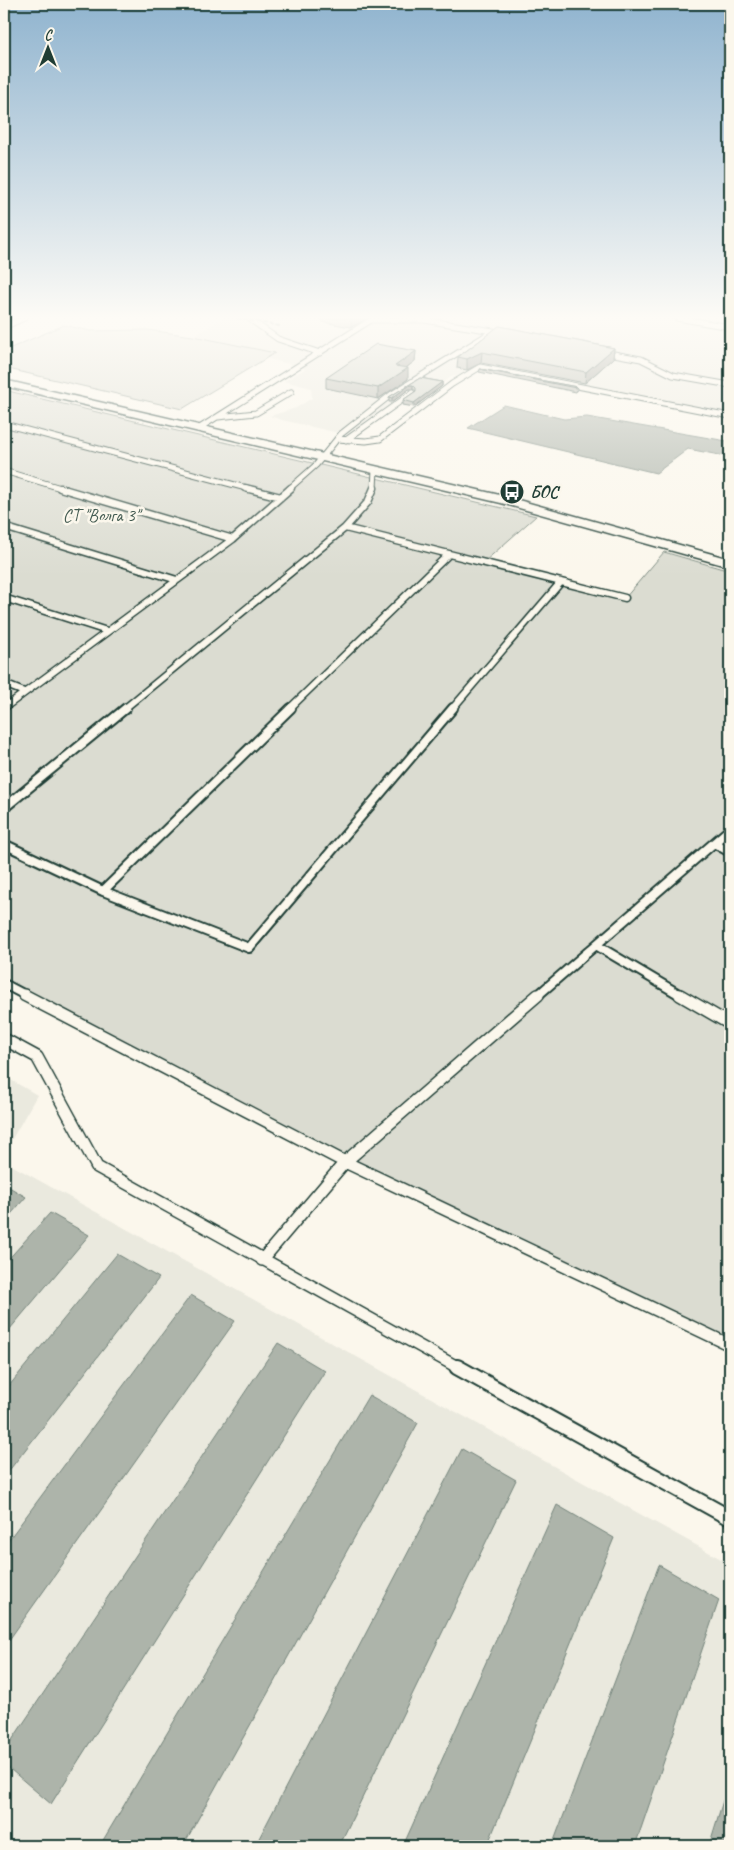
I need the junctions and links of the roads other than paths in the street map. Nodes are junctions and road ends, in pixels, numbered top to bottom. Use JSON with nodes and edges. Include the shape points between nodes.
{"nodes":[{"id":1,"x":94,"y":404,"type":"edge"},
{"id":2,"x":237,"y":404,"type":"edge"},
{"id":3,"x":269,"y":404,"type":"edge"},
{"id":4,"x":379,"y":404,"type":"edge"},
{"id":5,"x":396,"y":404,"type":"edge"},
{"id":6,"x":425,"y":404,"type":"edge"},
{"id":7,"x":672,"y":404,"type":"edge"},
{"id":8,"x":730,"y":416,"type":"edge"},
{"id":9,"x":217,"y":417,"type":"junction"},
{"id":10,"x":4,"y":424,"type":"edge"},
{"id":11,"x":198,"y":429,"type":"junction"},
{"id":12,"x":337,"y":439,"type":"junction"},
{"id":13,"x":346,"y":440,"type":"junction"},
{"id":14,"x":323,"y":457,"type":"junction"},
{"id":15,"x":375,"y":469,"type":"junction"},
{"id":16,"x":4,"y":471,"type":"edge"},
{"id":17,"x":281,"y":497,"type":"junction"},
{"id":18,"x":4,"y":527,"type":"edge"},
{"id":19,"x":345,"y":528,"type":"junction"},
{"id":20,"x":233,"y":539,"type":"junction"},
{"id":21,"x":449,"y":554,"type":"junction"},
{"id":22,"x":730,"y":563,"type":"edge"},
{"id":23,"x":177,"y":580,"type":"junction"},
{"id":24,"x":560,"y":582,"type":"junction"},
{"id":25,"x":4,"y":598,"type":"edge"},
{"id":26,"x":625,"y":598,"type":"dead end"},
{"id":27,"x":107,"y":631,"type":"junction"},
{"id":28,"x":4,"y":684,"type":"edge"},
{"id":29,"x":24,"y":692,"type":"junction"},
{"id":30,"x":4,"y":708,"type":"edge"},
{"id":31,"x":4,"y":808,"type":"edge"},
{"id":32,"x":730,"y":829,"type":"edge"},
{"id":33,"x":714,"y":843,"type":"junction"},
{"id":34,"x":4,"y":844,"type":"edge"},
{"id":35,"x":730,"y":852,"type":"edge"},
{"id":36,"x":103,"y":891,"type":"junction"},
{"id":37,"x":596,"y":945,"type":"junction"},
{"id":38,"x":4,"y":984,"type":"edge"},
{"id":39,"x":730,"y":1024,"type":"edge"},
{"id":40,"x":4,"y":1039,"type":"edge"},
{"id":41,"x":345,"y":1162,"type":"junction"},
{"id":42,"x":262,"y":1260,"type":"junction"},
{"id":43,"x":730,"y":1345,"type":"edge"},
{"id":44,"x":730,"y":1518,"type":"edge"}],
"edges":[{"from":1,"to":11,"type":"street"},
{"from":2,"to":9,"type":"lane"},
{"from":3,"to":9,"type":"lane","via":[[256,412]]},
{"from":4,"to":12,"type":"lane"},
{"from":5,"to":13,"type":"lane"},
{"from":6,"to":13,"type":"lane","via":[[380,439],[366,442]]},
{"from":7,"to":8,"type":"lane"},
{"from":9,"to":11,"type":"lane"},
{"from":10,"to":17,"type":"lane"},
{"from":11,"to":14,"type":"street"},
{"from":12,"to":13,"type":"lane"},
{"from":12,"to":14,"type":"lane"},
{"from":14,"to":15,"type":"street"},
{"from":14,"to":17,"type":"lane"},
{"from":15,"to":19,"type":"lane","via":[[377,478],[367,504]]},
{"from":15,"to":22,"type":"street","via":[[504,500]]},
{"from":16,"to":20,"type":"lane"},
{"from":17,"to":20,"type":"lane"},
{"from":18,"to":23,"type":"lane"},
{"from":19,"to":21,"type":"lane"},
{"from":19,"to":31,"type":"lane"},
{"from":20,"to":23,"type":"lane"},
{"from":21,"to":24,"type":"lane"},
{"from":21,"to":36,"type":"lane"},
{"from":23,"to":27,"type":"lane"},
{"from":24,"to":26,"type":"lane"},
{"from":24,"to":36,"type":"lane","via":[[249,948]]},
{"from":25,"to":27,"type":"lane"},
{"from":27,"to":29,"type":"lane"},
{"from":28,"to":29,"type":"lane"},
{"from":29,"to":30,"type":"lane"},
{"from":32,"to":33,"type":"lane"},
{"from":33,"to":35,"type":"lane"},
{"from":33,"to":37,"type":"lane"},
{"from":34,"to":36,"type":"lane"},
{"from":37,"to":39,"type":"lane"},
{"from":37,"to":41,"type":"lane"},
{"from":38,"to":41,"type":"lane"},
{"from":40,"to":42,"type":"lane","via":[[37,1057],[97,1167]]},
{"from":41,"to":42,"type":"lane"},
{"from":41,"to":43,"type":"lane"},
{"from":42,"to":44,"type":"lane"}]}
